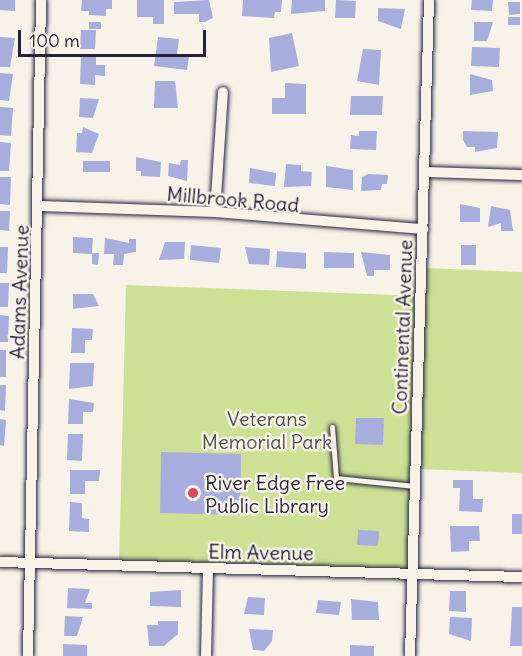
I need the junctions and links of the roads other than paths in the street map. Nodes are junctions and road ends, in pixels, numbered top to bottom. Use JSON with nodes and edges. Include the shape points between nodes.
{"nodes":[{"id":1,"x":41,"y":0,"type":"edge"},
{"id":2,"x":429,"y":0,"type":"edge"},
{"id":3,"x":223,"y":92,"type":"dead end"},
{"id":4,"x":424,"y":172,"type":"junction"},
{"id":5,"x":522,"y":175,"type":"edge"},
{"id":6,"x":40,"y":206,"type":"junction"},
{"id":7,"x":215,"y":212,"type":"junction"},
{"id":8,"x":423,"y":229,"type":"junction"},
{"id":9,"x":332,"y":427,"type":"dead end"},
{"id":10,"x":415,"y":486,"type":"junction"},
{"id":11,"x":0,"y":562,"type":"edge"},
{"id":12,"x":30,"y":563,"type":"junction"},
{"id":13,"x":208,"y":569,"type":"junction"},
{"id":14,"x":413,"y":573,"type":"junction"},
{"id":15,"x":522,"y":577,"type":"edge"},
{"id":16,"x":28,"y":656,"type":"edge"},
{"id":17,"x":206,"y":656,"type":"edge"},
{"id":18,"x":410,"y":656,"type":"edge"}],
"edges":[{"from":1,"to":6,"type":"street","name":"Adams Avenue"},
{"from":2,"to":4,"type":"street","name":"Continental Avenue"},
{"from":3,"to":7,"type":"street"},
{"from":4,"to":5,"type":"street"},
{"from":4,"to":8,"type":"street","name":"Continental Avenue"},
{"from":6,"to":7,"type":"street","name":"Millbrook Road"},
{"from":6,"to":12,"type":"street","name":"Adams Avenue"},
{"from":7,"to":8,"type":"street","name":"Millbrook Road"},
{"from":8,"to":10,"type":"street","name":"Continental Avenue"},
{"from":9,"to":10,"type":"lane","via":[[336,478]]},
{"from":10,"to":14,"type":"street","name":"Continental Avenue"},
{"from":11,"to":12,"type":"street","name":"Elm Avenue"},
{"from":12,"to":13,"type":"street","name":"Elm Avenue"},
{"from":12,"to":16,"type":"street","name":"Adams Avenue"},
{"from":13,"to":14,"type":"street","name":"Elm Avenue"},
{"from":13,"to":17,"type":"street"},
{"from":14,"to":15,"type":"street","name":"Elm Avenue"},
{"from":14,"to":18,"type":"street","name":"Continental Avenue"}]}
